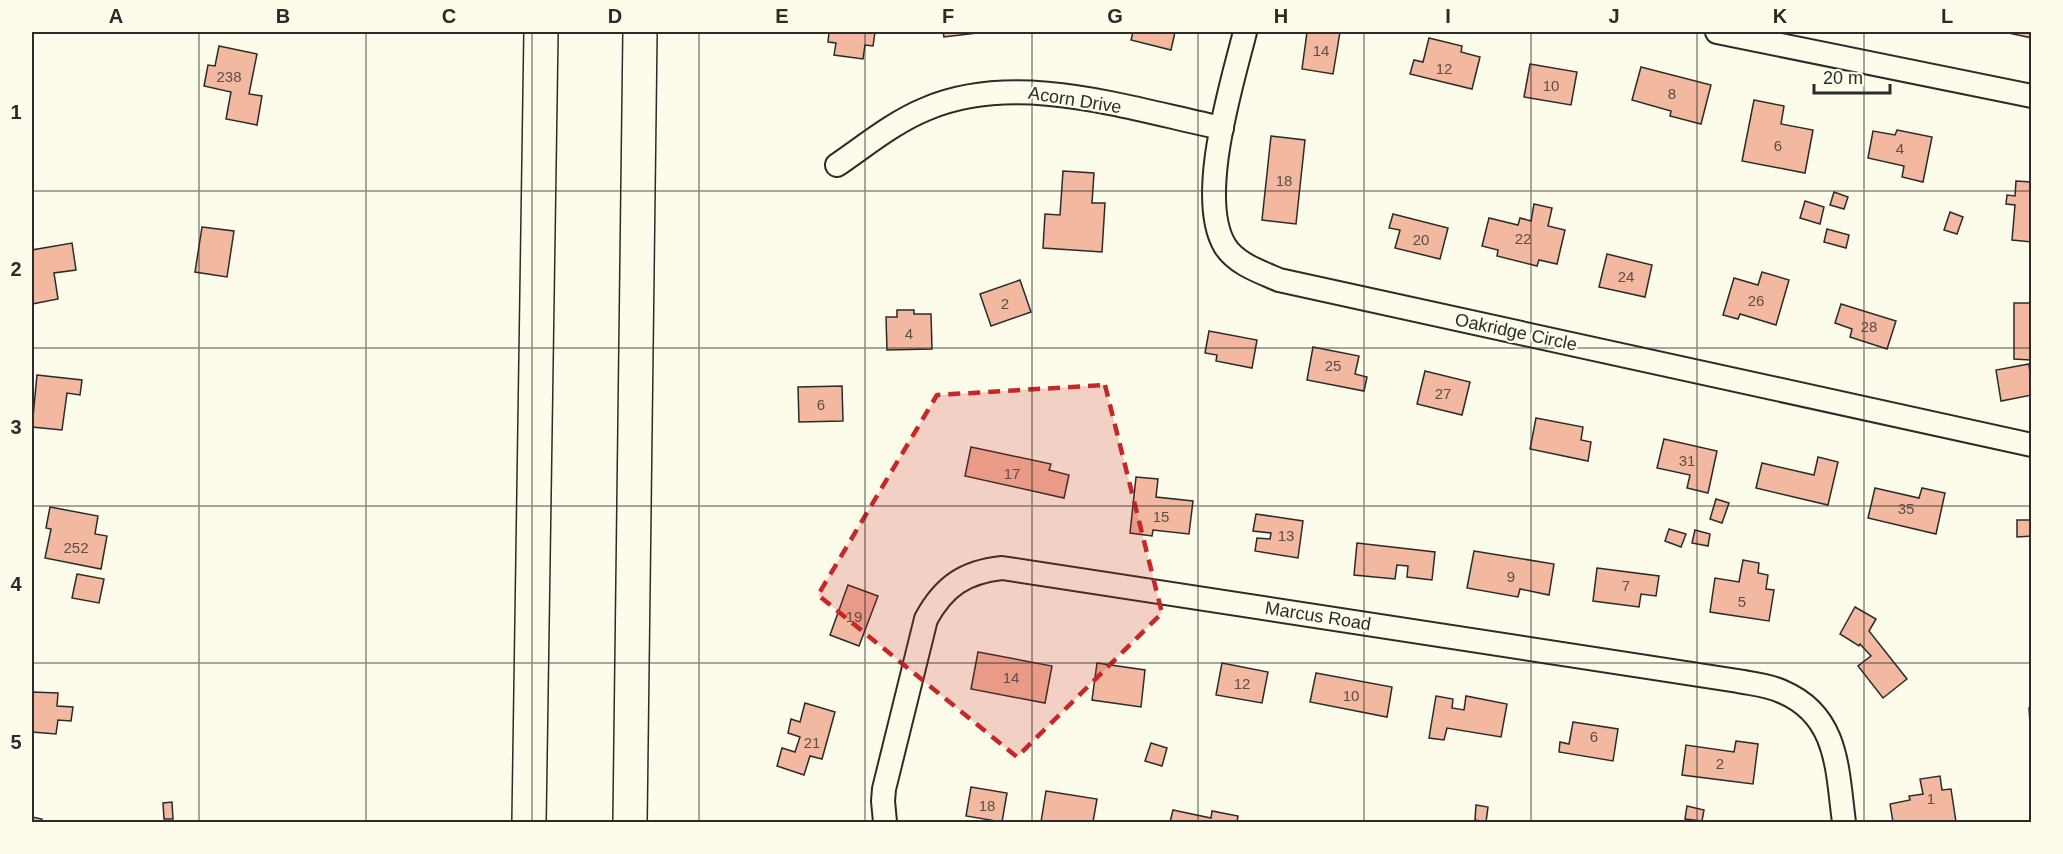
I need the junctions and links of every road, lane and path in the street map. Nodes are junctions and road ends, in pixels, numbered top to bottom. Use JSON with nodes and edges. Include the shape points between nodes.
{"nodes":[{"id":1,"x":542,"y":32,"type":"edge"},
{"id":2,"x":640,"y":32,"type":"edge"},
{"id":3,"x":1245,"y":32,"type":"edge"},
{"id":4,"x":1717,"y":32,"type":"edge"},
{"id":5,"x":2031,"y":96,"type":"edge"},
{"id":6,"x":1222,"y":128,"type":"junction"},
{"id":7,"x":837,"y":165,"type":"dead end"},
{"id":8,"x":2031,"y":445,"type":"edge"},
{"id":9,"x":529,"y":822,"type":"edge"},
{"id":10,"x":630,"y":822,"type":"edge"},
{"id":11,"x":885,"y":822,"type":"edge"},
{"id":12,"x":1844,"y":822,"type":"edge"}],
"edges":[{"from":1,"to":9,"type":"highway"},
{"from":2,"to":10,"type":"highway"},
{"from":3,"to":6,"type":"street","name":"Oakridge Circle"},
{"from":4,"to":5,"type":"street"},
{"from":6,"to":7,"type":"street","name":"Acorn Drive","via":[[1055,94],[1003,92],[954,99],[925,109]]},
{"from":6,"to":8,"type":"street","name":"Oakridge Circle","via":[[1214,187],[1216,219],[1225,247],[1248,266],[1279,280]]},
{"from":11,"to":12,"type":"street","name":"Marcus Road","via":[[884,789],[926,619],[951,586],[975,573],[1002,568],[1781,691],[1804,705],[1827,732],[1834,752]]}]}
